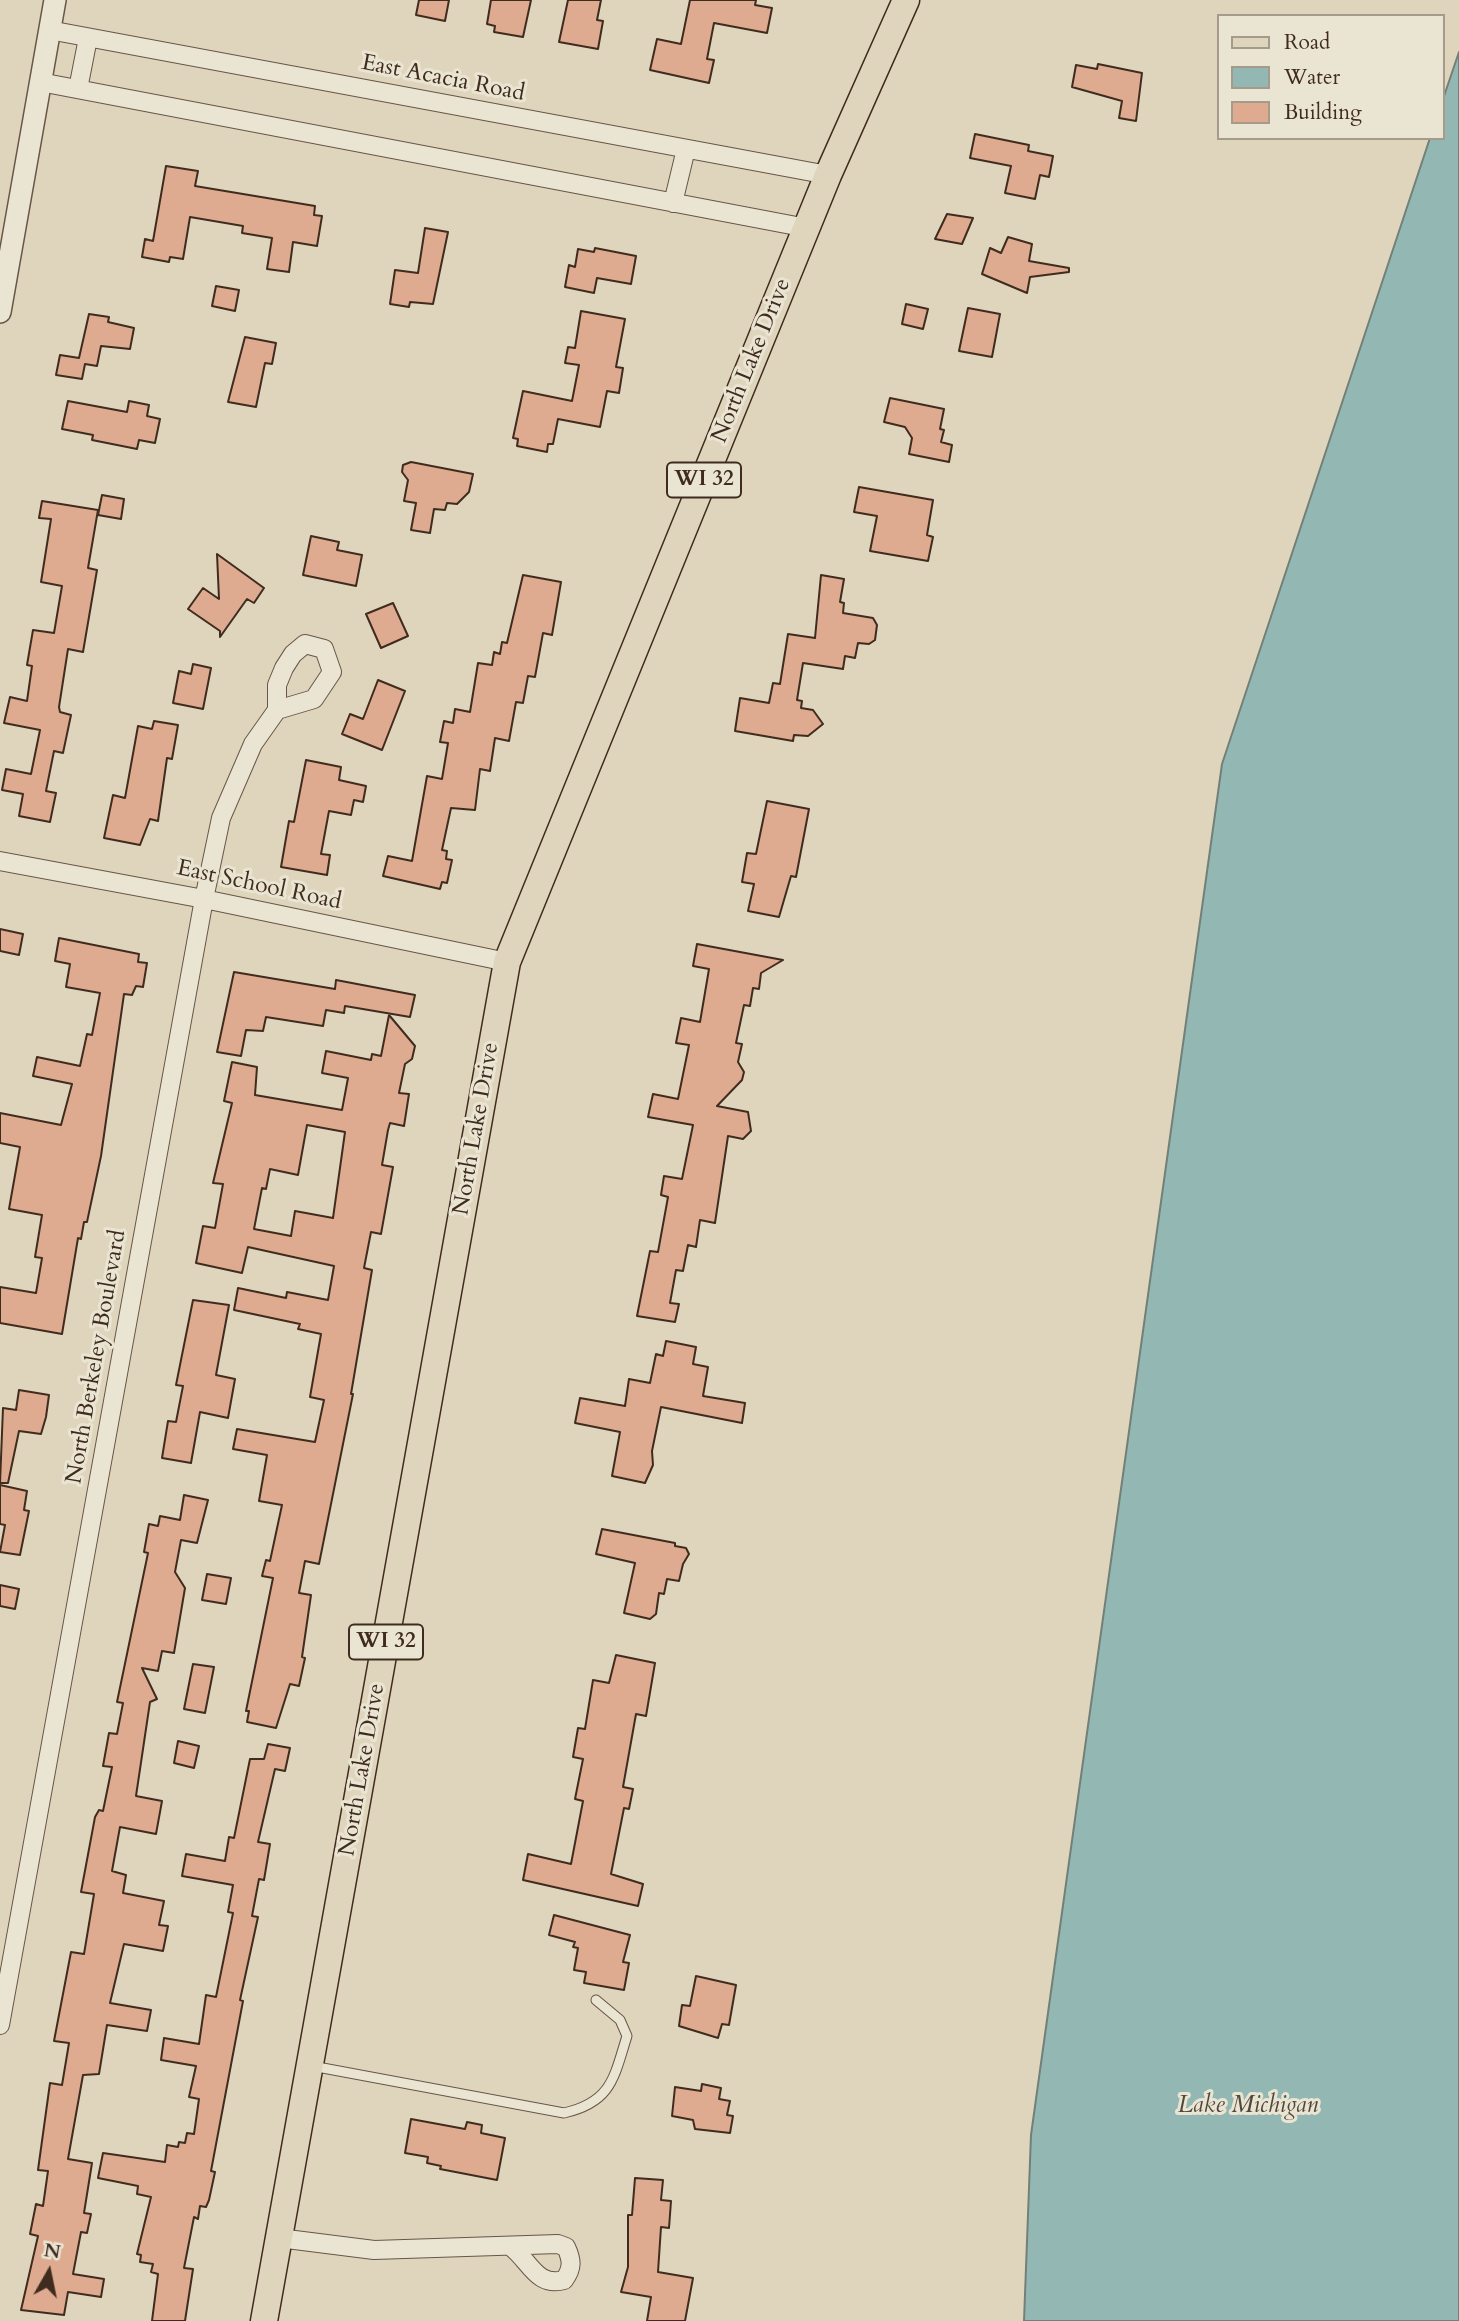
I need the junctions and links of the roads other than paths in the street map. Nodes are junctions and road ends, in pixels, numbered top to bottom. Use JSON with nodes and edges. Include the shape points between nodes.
{"nodes":[{"id":1,"x":55,"y":0,"type":"edge"},
{"id":2,"x":906,"y":0,"type":"edge"},
{"id":3,"x":49,"y":30,"type":"junction"},
{"id":4,"x":88,"y":38,"type":"junction"},
{"id":5,"x":40,"y":82,"type":"junction"},
{"id":6,"x":78,"y":89,"type":"junction"},
{"id":7,"x":686,"y":149,"type":"junction"},
{"id":8,"x":828,"y":175,"type":"junction"},
{"id":9,"x":673,"y":203,"type":"junction"},
{"id":10,"x":807,"y":229,"type":"junction"},
{"id":11,"x":0,"y":312,"type":"edge"},
{"id":12,"x":277,"y":710,"type":"dead end"},
{"id":13,"x":0,"y":861,"type":"edge"},
{"id":14,"x":204,"y":898,"type":"junction"},
{"id":15,"x":507,"y":962,"type":"junction"},
{"id":16,"x":596,"y":2000,"type":"dead end"},
{"id":17,"x":0,"y":2025,"type":"edge"},
{"id":18,"x":310,"y":2065,"type":"junction"},
{"id":19,"x":279,"y":2238,"type":"junction"},
{"id":20,"x":510,"y":2246,"type":"dead end"},
{"id":21,"x":264,"y":2321,"type":"edge"}],
"edges":[{"from":1,"to":3,"type":"street"},
{"from":2,"to":8,"type":"main road","name":"North Lake Drive","number":"WI 32"},
{"from":3,"to":4,"type":"street","name":"East Acacia Road"},
{"from":3,"to":5,"type":"street"},
{"from":4,"to":6,"type":"street"},
{"from":4,"to":7,"type":"street","name":"East Acacia Road"},
{"from":5,"to":6,"type":"street"},
{"from":5,"to":11,"type":"street"},
{"from":6,"to":9,"type":"street"},
{"from":7,"to":8,"type":"street","name":"East Acacia Road"},
{"from":7,"to":9,"type":"street"},
{"from":8,"to":10,"type":"main road","name":"North Lake Drive","number":"WI 32"},
{"from":9,"to":10,"type":"street"},
{"from":10,"to":15,"type":"main road","name":"North Lake Drive","number":"WI 32"},
{"from":12,"to":14,"type":"street","name":"North Berkeley Boulevard","via":[[253,744],[221,818]]},
{"from":13,"to":14,"type":"street","name":"East School Road"},
{"from":14,"to":15,"type":"street","name":"East School Road"},
{"from":14,"to":17,"type":"street","name":"North Berkeley Boulevard"},
{"from":15,"to":18,"type":"main road","name":"North Lake Drive","number":"WI 32"},
{"from":16,"to":18,"type":"lane","via":[[620,2020],[627,2036],[612,2084],[585,2108],[564,2113]]},
{"from":18,"to":19,"type":"main road","name":"North Lake Drive","number":"WI 32"},
{"from":19,"to":20,"type":"street","via":[[374,2250]]},
{"from":19,"to":21,"type":"main road","name":"North Lake Drive","number":"WI 32"}]}
